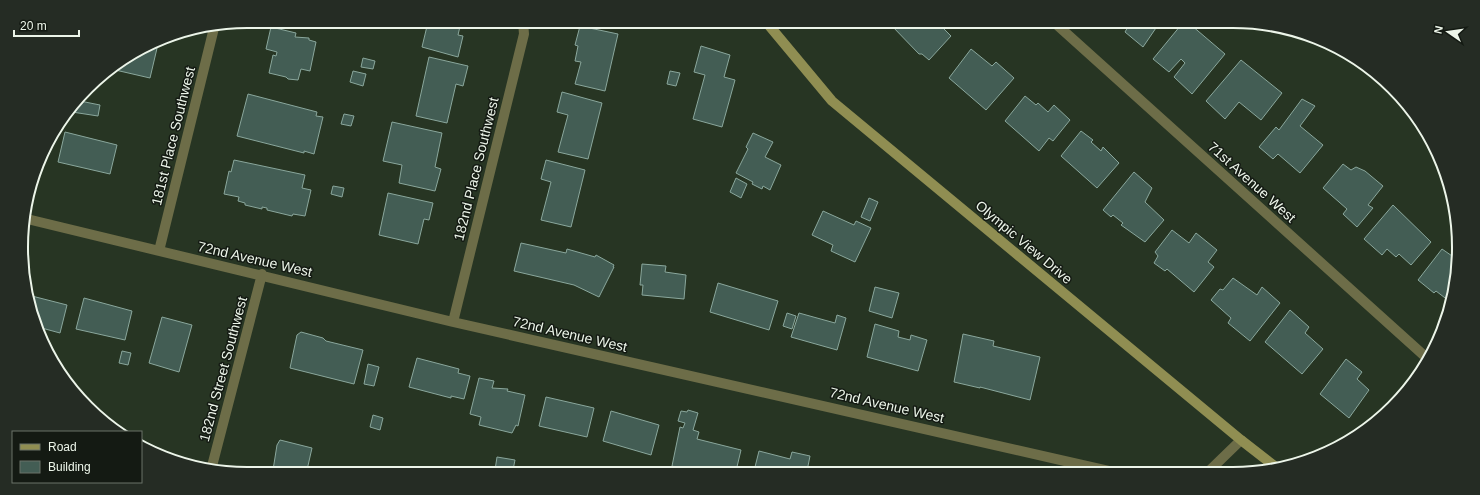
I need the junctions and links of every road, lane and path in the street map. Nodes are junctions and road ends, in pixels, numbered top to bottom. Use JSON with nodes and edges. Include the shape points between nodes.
{"nodes":[{"id":1,"x":524,"y":28,"type":"edge"},
{"id":2,"x":771,"y":28,"type":"edge"},
{"id":3,"x":1060,"y":28,"type":"edge"},
{"id":4,"x":213,"y":31,"type":"edge"},
{"id":5,"x":30,"y":220,"type":"edge"},
{"id":6,"x":159,"y":251,"type":"junction"},
{"id":7,"x":262,"y":274,"type":"junction"},
{"id":8,"x":453,"y":322,"type":"junction"},
{"id":9,"x":1424,"y":355,"type":"edge"},
{"id":10,"x":1240,"y":440,"type":"junction"},
{"id":11,"x":213,"y":464,"type":"edge"},
{"id":12,"x":1271,"y":464,"type":"edge"},
{"id":13,"x":1091,"y":467,"type":"edge"},
{"id":14,"x":1213,"y":467,"type":"edge"}],
"edges":[{"from":1,"to":8,"type":"street","name":"182nd Place Southwest"},
{"from":2,"to":10,"type":"main road","name":"Olympic View Drive","via":[[832,101]]},
{"from":3,"to":9,"type":"street","name":"71st Avenue West"},
{"from":4,"to":6,"type":"street","name":"181st Place Southwest"},
{"from":5,"to":6,"type":"street","name":"72nd Avenue West"},
{"from":6,"to":7,"type":"street","name":"72nd Avenue West"},
{"from":7,"to":8,"type":"street","name":"72nd Avenue West"},
{"from":7,"to":11,"type":"street","name":"182nd Street Southwest"},
{"from":8,"to":13,"type":"street","name":"72nd Avenue West"},
{"from":10,"to":12,"type":"main road","name":"Olympic View Drive"},
{"from":10,"to":14,"type":"street"}]}
